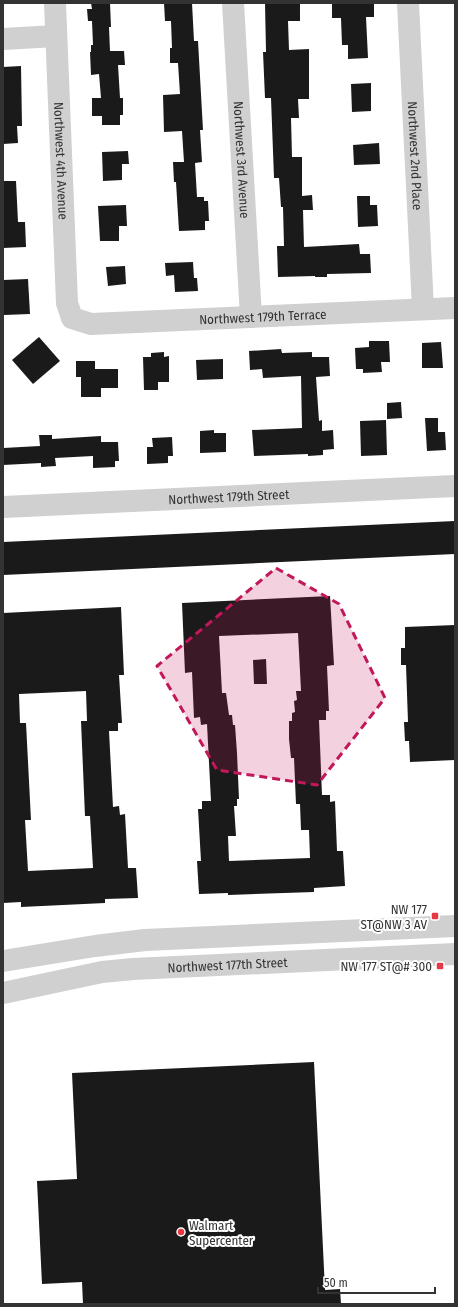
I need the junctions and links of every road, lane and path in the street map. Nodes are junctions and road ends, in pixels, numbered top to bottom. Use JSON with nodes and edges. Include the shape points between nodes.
{"nodes":[{"id":1,"x":55,"y":3,"type":"edge"},
{"id":2,"x":233,"y":3,"type":"edge"},
{"id":3,"x":408,"y":3,"type":"edge"},
{"id":4,"x":56,"y":36,"type":"junction"},
{"id":5,"x":3,"y":39,"type":"edge"},
{"id":6,"x":455,"y":308,"type":"edge"},
{"id":7,"x":423,"y":309,"type":"junction"},
{"id":8,"x":251,"y":317,"type":"junction"},
{"id":9,"x":72,"y":318,"type":"joint"},
{"id":10,"x":455,"y":486,"type":"edge"},
{"id":11,"x":3,"y":507,"type":"edge"},
{"id":12,"x":455,"y":926,"type":"edge"},
{"id":13,"x":455,"y":954,"type":"edge"},
{"id":14,"x":3,"y":961,"type":"edge"},
{"id":15,"x":3,"y":993,"type":"edge"}],
"edges":[{"from":1,"to":4,"type":"street","name":"Northwest 4th Avenue"},
{"from":2,"to":8,"type":"street","name":"Northwest 3rd Avenue"},
{"from":3,"to":7,"type":"street","name":"Northwest 2nd Place"},
{"from":4,"to":5,"type":"street"},
{"from":4,"to":9,"type":"street","name":"Northwest 4th Avenue","via":[[67,303]]},
{"from":6,"to":7,"type":"street","name":"Northwest 179th Terrace"},
{"from":7,"to":8,"type":"street","name":"Northwest 179th Terrace"},
{"from":8,"to":9,"type":"street","name":"Northwest 179th Terrace","via":[[91,324]]},
{"from":10,"to":11,"type":"street","name":"Northwest 179th Street"},
{"from":12,"to":14,"type":"street","via":[[145,940]]},
{"from":13,"to":15,"type":"street","name":"Northwest 177th Street","via":[[134,969],[102,972]]}]}
